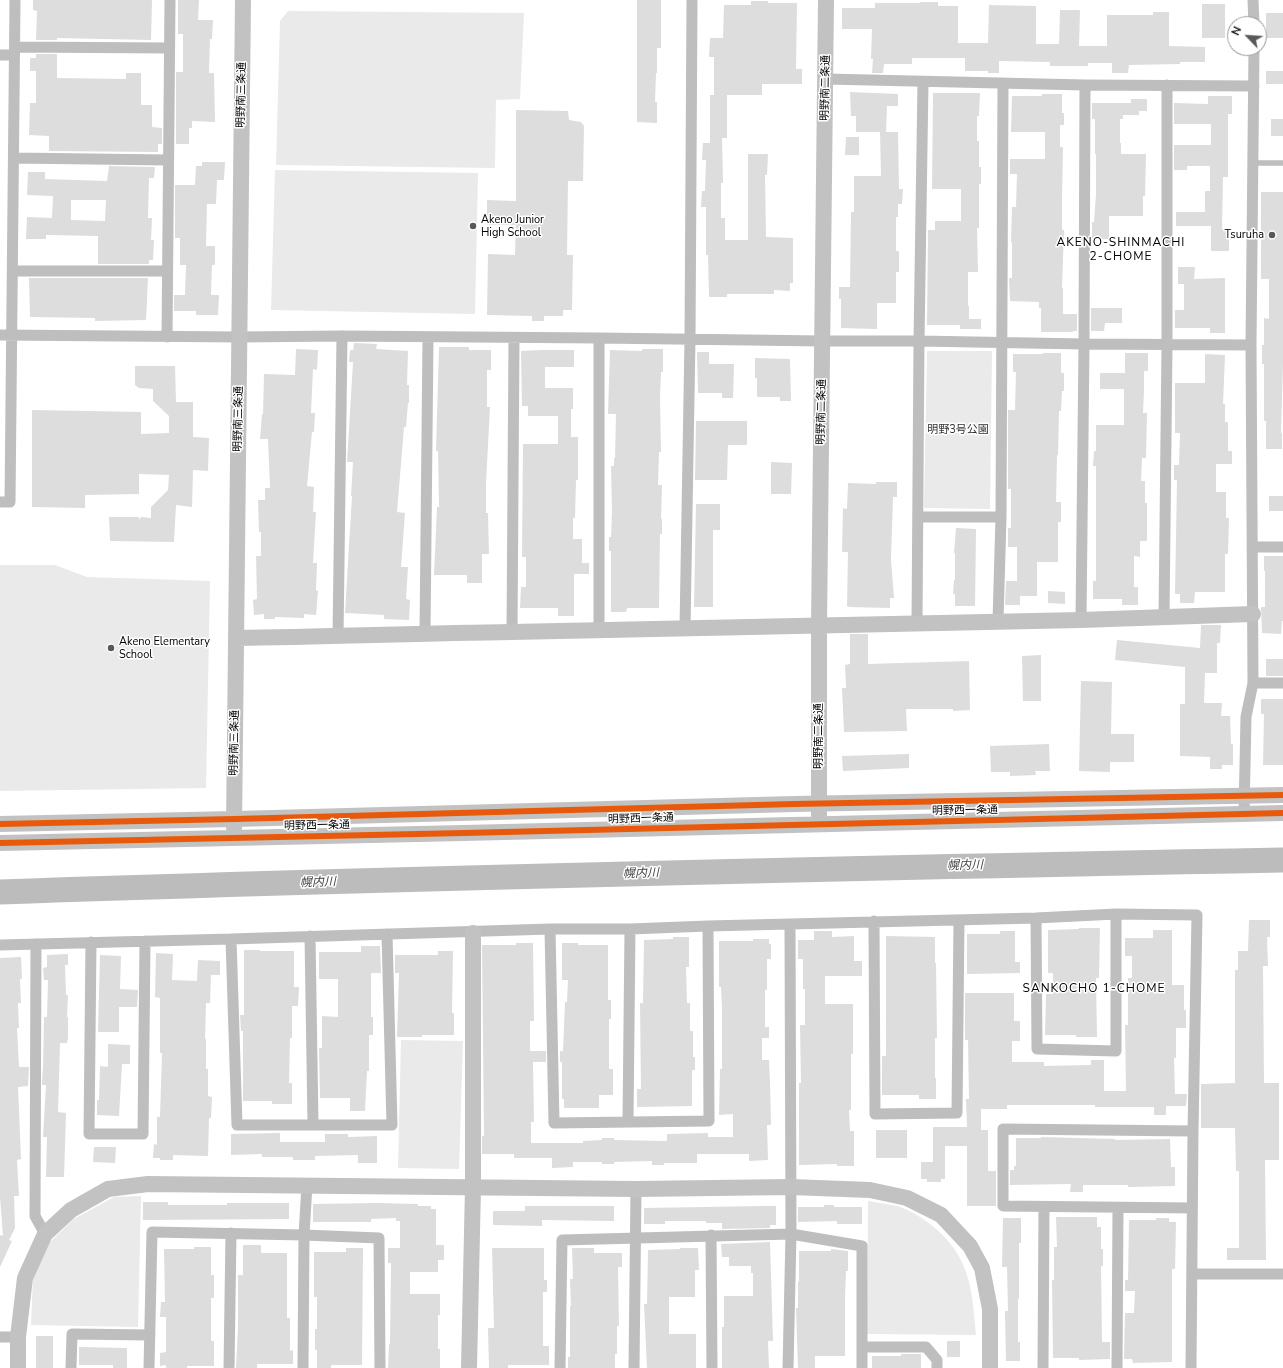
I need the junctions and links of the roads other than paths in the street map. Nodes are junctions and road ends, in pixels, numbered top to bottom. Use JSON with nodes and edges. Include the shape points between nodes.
{"nodes":[{"id":1,"x":15,"y":0,"type":"edge"},
{"id":2,"x":170,"y":0,"type":"edge"},
{"id":3,"x":243,"y":0,"type":"edge"},
{"id":4,"x":692,"y":0,"type":"edge"},
{"id":5,"x":826,"y":0,"type":"edge"},
{"id":6,"x":1253,"y":0,"type":"edge"},
{"id":7,"x":1254,"y":16,"type":"edge"},
{"id":8,"x":169,"y":48,"type":"junction"},
{"id":9,"x":14,"y":51,"type":"junction"},
{"id":10,"x":0,"y":55,"type":"edge"},
{"id":11,"x":1254,"y":56,"type":"edge"},
{"id":12,"x":826,"y":79,"type":"junction"},
{"id":13,"x":923,"y":82,"type":"junction"},
{"id":14,"x":1003,"y":83,"type":"junction"},
{"id":15,"x":1086,"y":85,"type":"junction"},
{"id":16,"x":1167,"y":85,"type":"junction"},
{"id":17,"x":1254,"y":86,"type":"junction"},
{"id":18,"x":14,"y":158,"type":"junction"},
{"id":19,"x":168,"y":160,"type":"junction"},
{"id":20,"x":1253,"y":163,"type":"junction"},
{"id":21,"x":1283,"y":163,"type":"edge"},
{"id":22,"x":13,"y":271,"type":"junction"},
{"id":23,"x":167,"y":271,"type":"junction"},
{"id":24,"x":0,"y":335,"type":"edge"},
{"id":25,"x":12,"y":335,"type":"junction"},
{"id":26,"x":167,"y":336,"type":"junction"},
{"id":27,"x":342,"y":336,"type":"junction"},
{"id":28,"x":240,"y":337,"type":"junction"},
{"id":29,"x":428,"y":337,"type":"junction"},
{"id":30,"x":514,"y":338,"type":"junction"},
{"id":31,"x":599,"y":338,"type":"junction"},
{"id":32,"x":690,"y":339,"type":"junction"},
{"id":33,"x":918,"y":341,"type":"junction"},
{"id":34,"x":823,"y":342,"type":"junction"},
{"id":35,"x":1002,"y":342,"type":"junction"},
{"id":36,"x":1084,"y":344,"type":"junction"},
{"id":37,"x":1167,"y":344,"type":"junction"},
{"id":38,"x":1251,"y":345,"type":"junction"},
{"id":39,"x":0,"y":400,"type":"edge"},
{"id":40,"x":12,"y":400,"type":"junction"},
{"id":41,"x":0,"y":502,"type":"edge"},
{"id":42,"x":919,"y":517,"type":"junction"},
{"id":43,"x":1001,"y":517,"type":"junction"},
{"id":44,"x":1253,"y":547,"type":"junction"},
{"id":45,"x":1283,"y":547,"type":"edge"},
{"id":46,"x":1253,"y":614,"type":"junction"},
{"id":47,"x":1164,"y":617,"type":"junction"},
{"id":48,"x":1081,"y":620,"type":"junction"},
{"id":49,"x":998,"y":621,"type":"junction"},
{"id":50,"x":918,"y":623,"type":"junction"},
{"id":51,"x":820,"y":625,"type":"junction"},
{"id":52,"x":685,"y":628,"type":"junction"},
{"id":53,"x":599,"y":630,"type":"junction"},
{"id":54,"x":512,"y":632,"type":"junction"},
{"id":55,"x":425,"y":633,"type":"junction"},
{"id":56,"x":338,"y":637,"type":"junction"},
{"id":57,"x":237,"y":638,"type":"junction"},
{"id":58,"x":1253,"y":683,"type":"junction"},
{"id":59,"x":1283,"y":683,"type":"edge"},
{"id":60,"x":1244,"y":795,"type":"junction"},
{"id":61,"x":1283,"y":795,"type":"edge"},
{"id":62,"x":819,"y":804,"type":"junction"},
{"id":63,"x":1283,"y":813,"type":"edge"},
{"id":64,"x":1244,"y":814,"type":"junction"},
{"id":65,"x":235,"y":819,"type":"junction"},
{"id":66,"x":0,"y":824,"type":"edge"},
{"id":67,"x":819,"y":824,"type":"junction"},
{"id":68,"x":234,"y":838,"type":"junction"},
{"id":69,"x":0,"y":843,"type":"edge"},
{"id":70,"x":1116,"y":914,"type":"junction"},
{"id":71,"x":1036,"y":918,"type":"junction"},
{"id":72,"x":959,"y":920,"type":"junction"},
{"id":73,"x":874,"y":921,"type":"junction"},
{"id":74,"x":790,"y":924,"type":"junction"},
{"id":75,"x":708,"y":926,"type":"junction"},
{"id":76,"x":550,"y":929,"type":"junction"},
{"id":77,"x":630,"y":929,"type":"junction"},
{"id":78,"x":473,"y":933,"type":"junction"},
{"id":79,"x":387,"y":934,"type":"junction"},
{"id":80,"x":310,"y":936,"type":"junction"},
{"id":81,"x":231,"y":939,"type":"junction"},
{"id":82,"x":144,"y":941,"type":"junction"},
{"id":83,"x":91,"y":942,"type":"junction"},
{"id":84,"x":36,"y":944,"type":"junction"},
{"id":85,"x":0,"y":945,"type":"edge"},
{"id":86,"x":628,"y":1122,"type":"junction"},
{"id":87,"x":313,"y":1124,"type":"junction"},
{"id":88,"x":1193,"y":1131,"type":"junction"},
{"id":89,"x":307,"y":1185,"type":"junction"},
{"id":90,"x":473,"y":1187,"type":"junction"},
{"id":91,"x":791,"y":1187,"type":"junction"},
{"id":92,"x":636,"y":1189,"type":"junction"},
{"id":93,"x":1044,"y":1207,"type":"junction"},
{"id":94,"x":1118,"y":1208,"type":"junction"},
{"id":95,"x":1192,"y":1208,"type":"junction"},
{"id":96,"x":230,"y":1233,"type":"junction"},
{"id":97,"x":45,"y":1234,"type":"junction"},
{"id":98,"x":791,"y":1234,"type":"junction"},
{"id":99,"x":304,"y":1235,"type":"junction"},
{"id":100,"x":712,"y":1235,"type":"junction"},
{"id":101,"x":635,"y":1237,"type":"junction"},
{"id":102,"x":1193,"y":1274,"type":"junction"},
{"id":103,"x":1283,"y":1274,"type":"edge"},
{"id":104,"x":150,"y":1335,"type":"junction"},
{"id":105,"x":0,"y":1337,"type":"edge"},
{"id":106,"x":18,"y":1338,"type":"junction"},
{"id":107,"x":862,"y":1348,"type":"junction"},
{"id":108,"x":18,"y":1368,"type":"edge"},
{"id":109,"x":71,"y":1368,"type":"edge"},
{"id":110,"x":149,"y":1368,"type":"edge"},
{"id":111,"x":228,"y":1368,"type":"edge"},
{"id":112,"x":303,"y":1368,"type":"edge"},
{"id":113,"x":380,"y":1368,"type":"edge"},
{"id":114,"x":469,"y":1368,"type":"edge"},
{"id":115,"x":560,"y":1368,"type":"edge"},
{"id":116,"x":634,"y":1368,"type":"edge"},
{"id":117,"x":712,"y":1368,"type":"edge"},
{"id":118,"x":788,"y":1368,"type":"edge"},
{"id":119,"x":862,"y":1368,"type":"edge"},
{"id":120,"x":937,"y":1368,"type":"edge"},
{"id":121,"x":990,"y":1368,"type":"edge"},
{"id":122,"x":1043,"y":1368,"type":"edge"},
{"id":123,"x":1117,"y":1368,"type":"edge"},
{"id":124,"x":1191,"y":1368,"type":"edge"}],
"edges":[{"from":1,"to":9,"type":"street"},
{"from":2,"to":8,"type":"street"},
{"from":3,"to":28,"type":"street","name":"明野南三条通"},
{"from":4,"to":32,"type":"street"},
{"from":5,"to":12,"type":"street","name":"明野南二条通"},
{"from":6,"to":7,"type":"street"},
{"from":8,"to":9,"type":"street"},
{"from":8,"to":19,"type":"street"},
{"from":9,"to":10,"type":"street"},
{"from":9,"to":18,"type":"street"},
{"from":11,"to":17,"type":"street"},
{"from":12,"to":13,"type":"street"},
{"from":12,"to":34,"type":"street","name":"明野南二条通"},
{"from":13,"to":14,"type":"street"},
{"from":13,"to":33,"type":"street"},
{"from":14,"to":15,"type":"street"},
{"from":14,"to":35,"type":"street"},
{"from":15,"to":16,"type":"street"},
{"from":15,"to":36,"type":"street"},
{"from":16,"to":17,"type":"street"},
{"from":16,"to":37,"type":"street"},
{"from":17,"to":20,"type":"street"},
{"from":18,"to":19,"type":"street"},
{"from":18,"to":22,"type":"street"},
{"from":19,"to":23,"type":"street"},
{"from":20,"to":21,"type":"lane"},
{"from":20,"to":38,"type":"street"},
{"from":22,"to":23,"type":"street"},
{"from":22,"to":25,"type":"street"},
{"from":23,"to":26,"type":"street"},
{"from":24,"to":25,"type":"street"},
{"from":25,"to":26,"type":"street"},
{"from":25,"to":40,"type":"street"},
{"from":26,"to":28,"type":"street"},
{"from":27,"to":28,"type":"street"},
{"from":27,"to":29,"type":"street"},
{"from":27,"to":56,"type":"street"},
{"from":28,"to":57,"type":"street","name":"明野南三条通"},
{"from":29,"to":30,"type":"street"},
{"from":29,"to":55,"type":"street"},
{"from":30,"to":31,"type":"street"},
{"from":30,"to":54,"type":"street"},
{"from":31,"to":32,"type":"street"},
{"from":31,"to":53,"type":"street"},
{"from":32,"to":34,"type":"street"},
{"from":32,"to":52,"type":"street"},
{"from":33,"to":34,"type":"street"},
{"from":33,"to":35,"type":"street"},
{"from":33,"to":42,"type":"street"},
{"from":34,"to":51,"type":"street","name":"明野南二条通"},
{"from":35,"to":36,"type":"street"},
{"from":35,"to":43,"type":"street"},
{"from":36,"to":37,"type":"street"},
{"from":36,"to":48,"type":"street"},
{"from":37,"to":38,"type":"street"},
{"from":37,"to":47,"type":"street"},
{"from":38,"to":44,"type":"street"},
{"from":39,"to":40,"type":"street"},
{"from":40,"to":41,"type":"street","via":[[10,502]]},
{"from":42,"to":43,"type":"street"},
{"from":42,"to":50,"type":"street"},
{"from":43,"to":49,"type":"street"},
{"from":44,"to":45,"type":"street"},
{"from":44,"to":46,"type":"street"},
{"from":46,"to":47,"type":"street"},
{"from":46,"to":58,"type":"street"},
{"from":47,"to":48,"type":"street"},
{"from":48,"to":49,"type":"street"},
{"from":49,"to":50,"type":"street"},
{"from":50,"to":51,"type":"street"},
{"from":51,"to":52,"type":"street"},
{"from":51,"to":62,"type":"street","name":"明野南二条通"},
{"from":52,"to":53,"type":"street"},
{"from":53,"to":54,"type":"street"},
{"from":54,"to":55,"type":"street"},
{"from":55,"to":56,"type":"street"},
{"from":56,"to":57,"type":"street"},
{"from":57,"to":65,"type":"street","name":"明野南三条通"},
{"from":58,"to":59,"type":"street"},
{"from":58,"to":60,"type":"street","via":[[1246,717]]},
{"from":60,"to":61,"type":"street","name":"明野西一条通"},
{"from":60,"to":62,"type":"street","name":"明野西一条通"},
{"from":60,"to":64,"type":"street"},
{"from":62,"to":65,"type":"street","name":"明野西一条通"},
{"from":62,"to":67,"type":"street","name":"明野南二条通"},
{"from":63,"to":64,"type":"street","name":"明野西一条通"},
{"from":64,"to":67,"type":"street","name":"明野西一条通"},
{"from":65,"to":66,"type":"street","name":"明野西一条通"},
{"from":65,"to":68,"type":"street","name":"明野南三条通"},
{"from":67,"to":68,"type":"street","name":"明野西一条通"},
{"from":68,"to":69,"type":"street","name":"明野西一条通"},
{"from":70,"to":71,"type":"street"},
{"from":70,"to":71,"type":"street","via":[[1116,1051],[1036,1049]]},
{"from":70,"to":88,"type":"street","via":[[1197,915]]},
{"from":71,"to":72,"type":"street"},
{"from":72,"to":73,"type":"street"},
{"from":72,"to":73,"type":"street","via":[[957,1113],[875,1114]]},
{"from":73,"to":74,"type":"street"},
{"from":74,"to":75,"type":"street"},
{"from":74,"to":91,"type":"street"},
{"from":75,"to":77,"type":"street"},
{"from":75,"to":86,"type":"street","via":[[709,1121]]},
{"from":76,"to":77,"type":"street"},
{"from":76,"to":78,"type":"street"},
{"from":76,"to":86,"type":"street","via":[[554,1123]]},
{"from":77,"to":86,"type":"street"},
{"from":78,"to":79,"type":"street"},
{"from":78,"to":90,"type":"street"},
{"from":79,"to":80,"type":"street"},
{"from":79,"to":87,"type":"street","via":[[392,1125]]},
{"from":80,"to":81,"type":"street"},
{"from":80,"to":87,"type":"street"},
{"from":81,"to":82,"type":"street"},
{"from":81,"to":87,"type":"street","via":[[236,1125]]},
{"from":82,"to":83,"type":"street"},
{"from":82,"to":83,"type":"street","via":[[143,1134],[89,1134]]},
{"from":83,"to":84,"type":"street"},
{"from":84,"to":85,"type":"street"},
{"from":84,"to":97,"type":"street","via":[[36,1216]]},
{"from":88,"to":93,"type":"street","via":[[1003,1129],[1003,1206]]},
{"from":88,"to":95,"type":"street"},
{"from":89,"to":90,"type":"street"},
{"from":89,"to":97,"type":"street","via":[[148,1184],[108,1188],[71,1210]]},
{"from":89,"to":99,"type":"street"},
{"from":90,"to":92,"type":"street"},
{"from":90,"to":114,"type":"street"},
{"from":91,"to":92,"type":"street"},
{"from":91,"to":98,"type":"street"},
{"from":91,"to":121,"type":"street","via":[[870,1190],[907,1198],[941,1215],[970,1246],[982,1268],[990,1309]]},
{"from":92,"to":101,"type":"street"},
{"from":93,"to":94,"type":"street"},
{"from":93,"to":122,"type":"street"},
{"from":94,"to":95,"type":"street"},
{"from":94,"to":123,"type":"street"},
{"from":95,"to":102,"type":"street"},
{"from":96,"to":99,"type":"street"},
{"from":96,"to":104,"type":"street","via":[[152,1232]]},
{"from":96,"to":111,"type":"street"},
{"from":97,"to":106,"type":"street","via":[[24,1278]]},
{"from":98,"to":100,"type":"street"},
{"from":98,"to":107,"type":"street","via":[[862,1246]]},
{"from":98,"to":118,"type":"street"},
{"from":99,"to":112,"type":"street"},
{"from":99,"to":113,"type":"street","via":[[379,1238]]},
{"from":100,"to":101,"type":"street"},
{"from":100,"to":117,"type":"street"},
{"from":101,"to":115,"type":"street","via":[[562,1240]]},
{"from":101,"to":116,"type":"street"},
{"from":102,"to":103,"type":"street"},
{"from":102,"to":124,"type":"street"},
{"from":104,"to":109,"type":"street","via":[[72,1334]]},
{"from":104,"to":110,"type":"street"},
{"from":105,"to":106,"type":"street"},
{"from":106,"to":108,"type":"street"},
{"from":107,"to":119,"type":"street"},
{"from":107,"to":120,"type":"street","via":[[926,1347],[937,1360]]}]}
